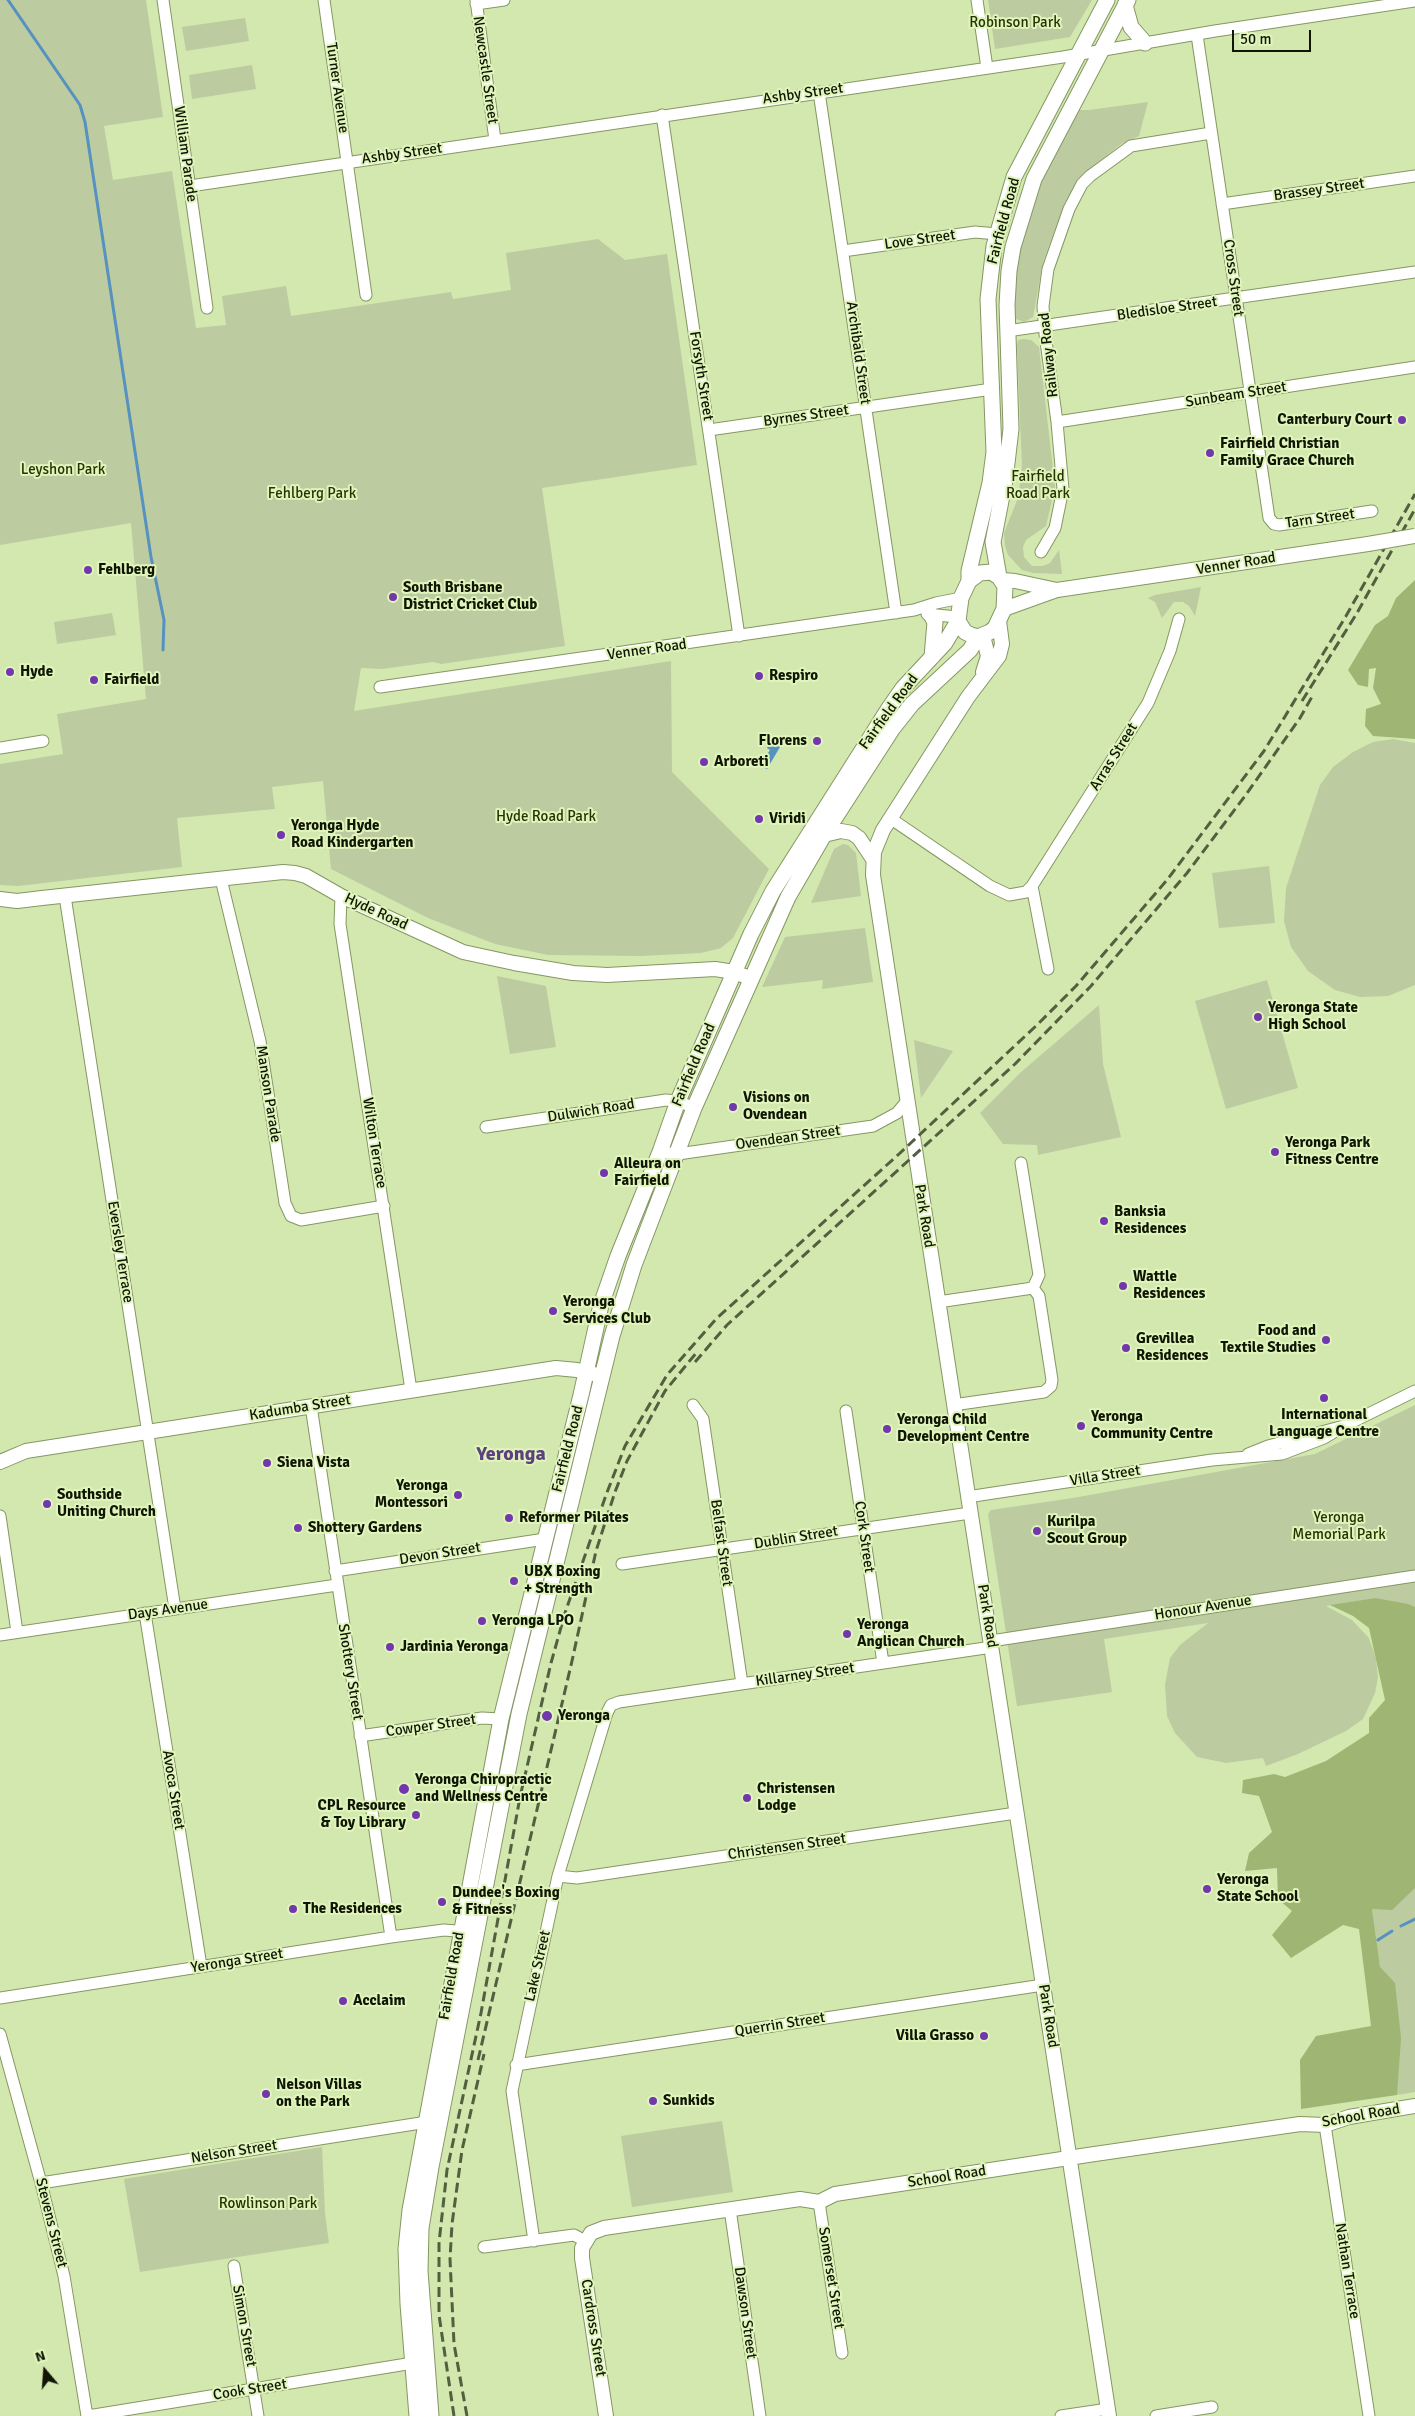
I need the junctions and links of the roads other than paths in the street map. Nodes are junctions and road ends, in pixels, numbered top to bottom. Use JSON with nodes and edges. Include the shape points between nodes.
{"nodes":[{"id":1,"x":163,"y":0,"type":"edge"},
{"id":2,"x":324,"y":0,"type":"edge"},
{"id":3,"x":504,"y":0,"type":"edge"},
{"id":4,"x":977,"y":0,"type":"edge"},
{"id":5,"x":1107,"y":0,"type":"edge"},
{"id":6,"x":1415,"y":1,"type":"edge"},
{"id":7,"x":476,"y":2,"type":"edge"},
{"id":8,"x":1126,"y":3,"type":"edge"},
{"id":9,"x":1197,"y":35,"type":"junction"},
{"id":10,"x":1145,"y":44,"type":"junction"},
{"id":11,"x":1100,"y":50,"type":"junction"},
{"id":12,"x":1077,"y":54,"type":"junction"},
{"id":13,"x":987,"y":68,"type":"junction"},
{"id":14,"x":818,"y":92,"type":"junction"},
{"id":15,"x":662,"y":115,"type":"junction"},
{"id":16,"x":1211,"y":133,"type":"junction"},
{"id":17,"x":495,"y":140,"type":"junction"},
{"id":18,"x":348,"y":162,"type":"junction"},
{"id":19,"x":1415,"y":176,"type":"edge"},
{"id":20,"x":190,"y":186,"type":"junction"},
{"id":21,"x":1222,"y":204,"type":"junction"},
{"id":22,"x":997,"y":234,"type":"junction"},
{"id":23,"x":842,"y":252,"type":"junction"},
{"id":24,"x":1415,"y":272,"type":"edge"},
{"id":25,"x":366,"y":295,"type":"dead end"},
{"id":26,"x":1236,"y":299,"type":"junction"},
{"id":27,"x":207,"y":308,"type":"dead end"},
{"id":28,"x":1044,"y":327,"type":"junction"},
{"id":29,"x":1007,"y":331,"type":"junction"},
{"id":30,"x":1415,"y":367,"type":"edge"},
{"id":31,"x":992,"y":388,"type":"junction"},
{"id":32,"x":1250,"y":393,"type":"junction"},
{"id":33,"x":866,"y":407,"type":"junction"},
{"id":34,"x":1057,"y":422,"type":"junction"},
{"id":35,"x":709,"y":430,"type":"junction"},
{"id":36,"x":1372,"y":511,"type":"dead end"},
{"id":37,"x":1270,"y":520,"type":"joint"},
{"id":38,"x":1415,"y":536,"type":"edge"},
{"id":39,"x":1041,"y":552,"type":"dead end"},
{"id":40,"x":1001,"y":578,"type":"junction"},
{"id":41,"x":969,"y":581,"type":"junction"},
{"id":42,"x":1058,"y":590,"type":"junction"},
{"id":43,"x":961,"y":598,"type":"junction"},
{"id":44,"x":914,"y":610,"type":"junction"},
{"id":45,"x":896,"y":613,"type":"junction"},
{"id":46,"x":932,"y":615,"type":"junction"},
{"id":47,"x":1002,"y":615,"type":"junction"},
{"id":48,"x":957,"y":619,"type":"junction"},
{"id":49,"x":1179,"y":619,"type":"dead end"},
{"id":50,"x":739,"y":636,"type":"junction"},
{"id":51,"x":981,"y":636,"type":"junction"},
{"id":52,"x":932,"y":657,"type":"junction"},
{"id":53,"x":982,"y":675,"type":"junction"},
{"id":54,"x":380,"y":687,"type":"dead end"},
{"id":55,"x":43,"y":741,"type":"dead end"},
{"id":56,"x":0,"y":748,"type":"edge"},
{"id":57,"x":890,"y":818,"type":"junction"},
{"id":58,"x":824,"y":835,"type":"junction"},
{"id":59,"x":873,"y":859,"type":"junction"},
{"id":60,"x":222,"y":879,"type":"junction"},
{"id":61,"x":1032,"y":886,"type":"junction"},
{"id":62,"x":65,"y":896,"type":"junction"},
{"id":63,"x":341,"y":896,"type":"junction"},
{"id":64,"x":0,"y":899,"type":"edge"},
{"id":65,"x":1048,"y":969,"type":"dead end"},
{"id":66,"x":734,"y":972,"type":"junction"},
{"id":67,"x":750,"y":978,"type":"junction"},
{"id":68,"x":678,"y":1101,"type":"junction"},
{"id":69,"x":907,"y":1101,"type":"junction"},
{"id":70,"x":694,"y":1108,"type":"junction"},
{"id":71,"x":486,"y":1127,"type":"dead end"},
{"id":72,"x":660,"y":1152,"type":"junction"},
{"id":73,"x":678,"y":1154,"type":"junction"},
{"id":74,"x":1021,"y":1163,"type":"dead end"},
{"id":75,"x":384,"y":1206,"type":"junction"},
{"id":76,"x":1033,"y":1288,"type":"junction"},
{"id":77,"x":938,"y":1302,"type":"junction"},
{"id":78,"x":586,"y":1372,"type":"junction"},
{"id":79,"x":602,"y":1376,"type":"junction"},
{"id":80,"x":411,"y":1390,"type":"junction"},
{"id":81,"x":1415,"y":1391,"type":"edge"},
{"id":82,"x":693,"y":1405,"type":"dead end"},
{"id":83,"x":954,"y":1405,"type":"junction"},
{"id":84,"x":311,"y":1406,"type":"junction"},
{"id":85,"x":846,"y":1412,"type":"dead end"},
{"id":86,"x":148,"y":1433,"type":"junction"},
{"id":87,"x":0,"y":1462,"type":"edge"},
{"id":88,"x":967,"y":1497,"type":"junction"},
{"id":89,"x":970,"y":1513,"type":"junction"},
{"id":90,"x":0,"y":1516,"type":"edge"},
{"id":91,"x":863,"y":1528,"type":"junction"},
{"id":92,"x":545,"y":1539,"type":"junction"},
{"id":93,"x":722,"y":1549,"type":"junction"},
{"id":94,"x":622,"y":1564,"type":"dead end"},
{"id":95,"x":335,"y":1571,"type":"junction"},
{"id":96,"x":1415,"y":1576,"type":"edge"},
{"id":97,"x":337,"y":1585,"type":"junction"},
{"id":98,"x":175,"y":1608,"type":"junction"},
{"id":99,"x":145,"y":1613,"type":"junction"},
{"id":100,"x":17,"y":1632,"type":"junction"},
{"id":101,"x":0,"y":1635,"type":"edge"},
{"id":102,"x":992,"y":1644,"type":"junction"},
{"id":103,"x":883,"y":1663,"type":"junction"},
{"id":104,"x":742,"y":1684,"type":"junction"},
{"id":105,"x":618,"y":1702,"type":"joint"},
{"id":106,"x":501,"y":1719,"type":"junction"},
{"id":107,"x":360,"y":1736,"type":"junction"},
{"id":108,"x":1016,"y":1813,"type":"junction"},
{"id":109,"x":558,"y":1876,"type":"junction"},
{"id":110,"x":468,"y":1932,"type":"junction"},
{"id":111,"x":390,"y":1937,"type":"junction"},
{"id":112,"x":201,"y":1966,"type":"junction"},
{"id":113,"x":1043,"y":1985,"type":"junction"},
{"id":114,"x":0,"y":1998,"type":"edge"},
{"id":115,"x":0,"y":2034,"type":"edge"},
{"id":116,"x":516,"y":2065,"type":"junction"},
{"id":117,"x":1415,"y":2106,"type":"edge"},
{"id":118,"x":427,"y":2122,"type":"junction"},
{"id":119,"x":1325,"y":2125,"type":"junction"},
{"id":120,"x":1070,"y":2158,"type":"junction"},
{"id":121,"x":42,"y":2183,"type":"junction"},
{"id":122,"x":819,"y":2202,"type":"junction"},
{"id":123,"x":730,"y":2210,"type":"junction"},
{"id":124,"x":534,"y":2241,"type":"junction"},
{"id":125,"x":585,"y":2241,"type":"junction"},
{"id":126,"x":484,"y":2247,"type":"dead end"},
{"id":127,"x":234,"y":2266,"type":"dead end"},
{"id":128,"x":842,"y":2354,"type":"dead end"},
{"id":129,"x":413,"y":2363,"type":"junction"},
{"id":130,"x":254,"y":2389,"type":"junction"},
{"id":131,"x":1212,"y":2408,"type":"dead end"},
{"id":132,"x":1109,"y":2412,"type":"edge"},
{"id":133,"x":87,"y":2416,"type":"edge"},
{"id":134,"x":258,"y":2416,"type":"edge"},
{"id":135,"x":417,"y":2416,"type":"edge"},
{"id":136,"x":430,"y":2416,"type":"edge"},
{"id":137,"x":606,"y":2416,"type":"edge"},
{"id":138,"x":760,"y":2416,"type":"edge"},
{"id":139,"x":1061,"y":2416,"type":"edge"},
{"id":140,"x":1156,"y":2416,"type":"edge"},
{"id":141,"x":1369,"y":2416,"type":"edge"}],
"edges":[{"from":1,"to":20,"type":"street","name":"William Parade"},
{"from":2,"to":18,"type":"street","name":"Turner Avenue"},
{"from":3,"to":7,"type":"street"},
{"from":4,"to":13,"type":"street"},
{"from":5,"to":12,"type":"main road","name":"Fairfield Road"},
{"from":6,"to":9,"type":"street","name":"Ashby Street"},
{"from":7,"to":17,"type":"street","name":"Newcastle Street"},
{"from":8,"to":10,"type":"main road","via":[[1131,27]]},
{"from":8,"to":11,"type":"main road","name":"Fairfield Road"},
{"from":9,"to":10,"type":"street","name":"Ashby Street"},
{"from":9,"to":16,"type":"street","name":"Cross Street"},
{"from":10,"to":11,"type":"street","name":"Ashby Street"},
{"from":11,"to":12,"type":"street","name":"Ashby Street"},
{"from":11,"to":29,"type":"main road","name":"Fairfield Road","via":[[1034,179],[1023,210],[1009,272]]},
{"from":12,"to":13,"type":"street","name":"Ashby Street"},
{"from":12,"to":22,"type":"main road","name":"Fairfield Road","via":[[1014,177]]},
{"from":13,"to":14,"type":"street","name":"Ashby Street"},
{"from":14,"to":15,"type":"street","name":"Ashby Street"},
{"from":14,"to":23,"type":"street","name":"Archibald Street"},
{"from":15,"to":17,"type":"street","name":"Ashby Street"},
{"from":15,"to":35,"type":"street","name":"Forsyth Street"},
{"from":16,"to":21,"type":"street","name":"Cross Street"},
{"from":16,"to":28,"type":"street","name":"Railway Road","via":[[1131,146],[1098,168],[1082,184],[1069,209],[1048,269]]},
{"from":17,"to":18,"type":"street","name":"Ashby Street"},
{"from":18,"to":20,"type":"street","name":"Ashby Street"},
{"from":18,"to":25,"type":"street","name":"Turner Avenue"},
{"from":19,"to":21,"type":"street","name":"Brassey Street"},
{"from":20,"to":27,"type":"street","name":"William Parade"},
{"from":21,"to":26,"type":"street","name":"Cross Street"},
{"from":22,"to":23,"type":"street","name":"Love Street","via":[[975,232]]},
{"from":22,"to":31,"type":"main road","name":"Fairfield Road","via":[[988,300]]},
{"from":23,"to":33,"type":"street","name":"Archibald Street"},
{"from":24,"to":26,"type":"street","name":"Bledisloe Street"},
{"from":26,"to":28,"type":"street","name":"Bledisloe Street"},
{"from":26,"to":32,"type":"street","name":"Cross Street"},
{"from":28,"to":29,"type":"street","name":"Bledisloe Street"},
{"from":28,"to":34,"type":"street","name":"Railway Road"},
{"from":29,"to":40,"type":"main road","name":"Fairfield Road","via":[[1011,428],[993,542]]},
{"from":30,"to":32,"type":"street","name":"Sunbeam Street"},
{"from":31,"to":33,"type":"street","name":"Byrnes Street"},
{"from":31,"to":41,"type":"main road","name":"Fairfield Road","via":[[993,468]]},
{"from":32,"to":34,"type":"street","name":"Sunbeam Street"},
{"from":32,"to":37,"type":"street","name":"Cross Street"},
{"from":33,"to":35,"type":"street","name":"Byrnes Street"},
{"from":33,"to":45,"type":"street","name":"Archibald Street"},
{"from":34,"to":39,"type":"street","name":"Railway Road","via":[[1062,500],[1055,528]]},
{"from":35,"to":50,"type":"street","name":"Forsyth Street"},
{"from":36,"to":37,"type":"street","name":"Tarn Street","via":[[1280,525]]},
{"from":38,"to":42,"type":"street","name":"Venner Road","bridge":true},
{"from":40,"to":41,"type":"main road","via":[[985,572]]},
{"from":40,"to":42,"type":"street","name":"Venner Road"},
{"from":40,"to":47,"type":"main road","via":[[1007,592]]},
{"from":41,"to":43,"type":"main road"},
{"from":42,"to":47,"type":"street","name":"Venner Road"},
{"from":43,"to":44,"type":"street","name":"Venner Road"},
{"from":43,"to":48,"type":"main road"},
{"from":44,"to":45,"type":"street","name":"Venner Road"},
{"from":44,"to":46,"type":"street","name":"Venner Road"},
{"from":45,"to":50,"type":"street","name":"Venner Road"},
{"from":46,"to":48,"type":"street","name":"Venner Road"},
{"from":46,"to":52,"type":"main road","via":[[935,622]]},
{"from":47,"to":51,"type":"main road","via":[[996,628]]},
{"from":47,"to":53,"type":"street","via":[[1001,650],[993,665]]},
{"from":48,"to":51,"type":"main road","via":[[965,632]]},
{"from":48,"to":52,"type":"main road","name":"Fairfield Road","via":[[945,643]]},
{"from":49,"to":61,"type":"street","name":"Arras Street","via":[[1170,651],[1148,703]]},
{"from":50,"to":54,"type":"street","name":"Venner Road"},
{"from":51,"to":53,"type":"street","via":[[988,656]]},
{"from":51,"to":58,"type":"main road","name":"Fairfield Road","via":[[912,704],[893,728]]},
{"from":52,"to":66,"type":"main road","name":"Fairfield Road","via":[[903,688],[861,750],[773,891]]},
{"from":53,"to":57,"type":"street"},
{"from":55,"to":56,"type":"street"},
{"from":57,"to":59,"type":"street","name":"Park Road","via":[[879,837]]},
{"from":57,"to":61,"type":"street","via":[[990,886],[1010,895],[1026,892]]},
{"from":58,"to":59,"type":"street","via":[[842,831],[852,833]]},
{"from":58,"to":67,"type":"main road","name":"Fairfield Road","via":[[788,897]]},
{"from":59,"to":69,"type":"street","name":"Park Road"},
{"from":60,"to":62,"type":"street","name":"Hyde Road"},
{"from":60,"to":63,"type":"street","name":"Hyde Road","via":[[295,873]]},
{"from":60,"to":75,"type":"street","name":"Manson Parade","via":[[260,1040],[285,1203],[290,1216],[301,1220]]},
{"from":61,"to":65,"type":"street"},
{"from":62,"to":64,"type":"street","name":"Hyde Road"},
{"from":62,"to":86,"type":"street","name":"Eversley Terrace"},
{"from":63,"to":66,"type":"street","name":"Hyde Road","via":[[462,952],[514,964],[607,975],[716,969]]},
{"from":63,"to":75,"type":"street","name":"Wilton Terrace","via":[[340,924]]},
{"from":66,"to":67,"type":"street","name":"Hyde Road"},
{"from":66,"to":68,"type":"main road","name":"Fairfield Road"},
{"from":67,"to":70,"type":"main road","name":"Fairfield Road"},
{"from":68,"to":70,"type":"street","name":"Dulwich Road"},
{"from":68,"to":71,"type":"street","name":"Dulwich Road","via":[[655,1101]]},
{"from":68,"to":72,"type":"main road","name":"Fairfield Road"},
{"from":69,"to":73,"type":"street","name":"Ovendean Street","via":[[897,1113],[873,1126]]},
{"from":69,"to":77,"type":"street","name":"Park Road"},
{"from":70,"to":73,"type":"main road","name":"Fairfield Road"},
{"from":72,"to":73,"type":"street","name":"Ovendean Street"},
{"from":72,"to":78,"type":"main road","name":"Fairfield Road","via":[[601,1305]]},
{"from":73,"to":79,"type":"main road","name":"Fairfield Road","via":[[634,1265]]},
{"from":74,"to":76,"type":"street","via":[[1039,1275]]},
{"from":75,"to":80,"type":"street","name":"Wilton Terrace"},
{"from":76,"to":77,"type":"street"},
{"from":76,"to":83,"type":"street","via":[[1039,1296],[1051,1386],[1044,1392]]},
{"from":77,"to":83,"type":"street","name":"Park Road"},
{"from":78,"to":79,"type":"street","name":"Kadumba Street"},
{"from":78,"to":80,"type":"street","name":"Kadumba Street","via":[[556,1368]]},
{"from":78,"to":92,"type":"main road","name":"Fairfield Road"},
{"from":79,"to":110,"type":"main road","name":"Fairfield Road"},
{"from":80,"to":84,"type":"street","name":"Kadumba Street"},
{"from":81,"to":88,"type":"street","name":"Villa Street","via":[[1344,1426],[1242,1456]]},
{"from":82,"to":93,"type":"street","name":"Belfast Street","via":[[703,1420]]},
{"from":83,"to":88,"type":"street","name":"Park Road"},
{"from":84,"to":86,"type":"street","name":"Kadumba Street"},
{"from":84,"to":95,"type":"street","name":"Shottery Street"},
{"from":85,"to":91,"type":"street","name":"Cork Street"},
{"from":86,"to":87,"type":"street","name":"Kadumba Street","via":[[26,1451]]},
{"from":86,"to":98,"type":"street","name":"Eversley Terrace"},
{"from":88,"to":89,"type":"street","name":"Park Road"},
{"from":89,"to":91,"type":"street","name":"Dublin Street"},
{"from":89,"to":102,"type":"street","name":"Park Road"},
{"from":90,"to":100,"type":"street"},
{"from":91,"to":93,"type":"street","name":"Dublin Street"},
{"from":91,"to":103,"type":"street","name":"Cork Street"},
{"from":92,"to":95,"type":"street","name":"Devon Street"},
{"from":92,"to":106,"type":"main road","name":"Fairfield Road"},
{"from":93,"to":94,"type":"street","name":"Dublin Street"},
{"from":93,"to":104,"type":"street","name":"Belfast Street"},
{"from":95,"to":97,"type":"street","name":"Shottery Street"},
{"from":96,"to":102,"type":"street","name":"Honour Avenue"},
{"from":97,"to":98,"type":"street","name":"Days Avenue"},
{"from":97,"to":107,"type":"street","name":"Shottery Street"},
{"from":98,"to":99,"type":"street","name":"Days Avenue"},
{"from":99,"to":100,"type":"street","name":"Days Avenue"},
{"from":99,"to":112,"type":"street","name":"Avoca Street"},
{"from":100,"to":101,"type":"street","name":"Days Avenue"},
{"from":102,"to":103,"type":"street","name":"Killarney Street"},
{"from":102,"to":108,"type":"street","name":"Park Road"},
{"from":103,"to":104,"type":"street","name":"Killarney Street"},
{"from":104,"to":105,"type":"street","name":"Killarney Street"},
{"from":105,"to":109,"type":"street","name":"Lake Street","via":[[607,1713]]},
{"from":106,"to":107,"type":"street","name":"Cowper Street","via":[[482,1718]]},
{"from":106,"to":110,"type":"main road","name":"Fairfield Road"},
{"from":107,"to":111,"type":"street","name":"Shottery Street"},
{"from":108,"to":109,"type":"street","name":"Christensen Street","via":[[577,1878]]},
{"from":108,"to":113,"type":"street","name":"Park Road"},
{"from":109,"to":116,"type":"street","name":"Lake Street"},
{"from":110,"to":111,"type":"street","name":"Yeronga Street","via":[[444,1930]]},
{"from":110,"to":118,"type":"main road","name":"Fairfield Road"},
{"from":110,"to":136,"type":"main road","name":"Fairfield Road","via":[[421,2228],[421,2289]]},
{"from":111,"to":112,"type":"street","name":"Yeronga Street"},
{"from":112,"to":114,"type":"street","name":"Yeronga Street"},
{"from":113,"to":116,"type":"street","name":"Querrin Street"},
{"from":113,"to":120,"type":"street","name":"Park Road"},
{"from":115,"to":121,"type":"street","name":"Stevens Street"},
{"from":116,"to":124,"type":"street","name":"Lake Street","via":[[512,2091]]},
{"from":117,"to":119,"type":"street","name":"School Road","via":[[1349,2116]]},
{"from":118,"to":121,"type":"street","name":"Nelson Street"},
{"from":118,"to":129,"type":"main road","name":"Fairfield Road","via":[[406,2249]]},
{"from":119,"to":120,"type":"street","name":"School Road","via":[[1300,2124]]},
{"from":119,"to":141,"type":"street","name":"Nathan Terrace"},
{"from":120,"to":122,"type":"street","name":"School Road","via":[[835,2194]]},
{"from":120,"to":132,"type":"street","name":"Park Road"},
{"from":121,"to":133,"type":"street","name":"Stevens Street","via":[[64,2276]]},
{"from":122,"to":123,"type":"street","name":"School Road","via":[[800,2199]]},
{"from":122,"to":128,"type":"street","name":"Somerset Street"},
{"from":123,"to":125,"type":"street","name":"School Road","via":[[604,2228],[591,2233]]},
{"from":123,"to":138,"type":"street","name":"Dawson Street"},
{"from":124,"to":125,"type":"street","via":[[574,2235]]},
{"from":124,"to":126,"type":"street"},
{"from":125,"to":137,"type":"street","name":"Cardross Street","via":[[582,2258]]},
{"from":127,"to":130,"type":"street","name":"Simon Street"},
{"from":129,"to":130,"type":"street","name":"Cook Street"},
{"from":129,"to":135,"type":"main road","name":"Fairfield Road"},
{"from":130,"to":133,"type":"street","name":"Cook Street"},
{"from":130,"to":134,"type":"street","name":"Simon Street"},
{"from":131,"to":140,"type":"street"},
{"from":132,"to":139,"type":"street"}]}
